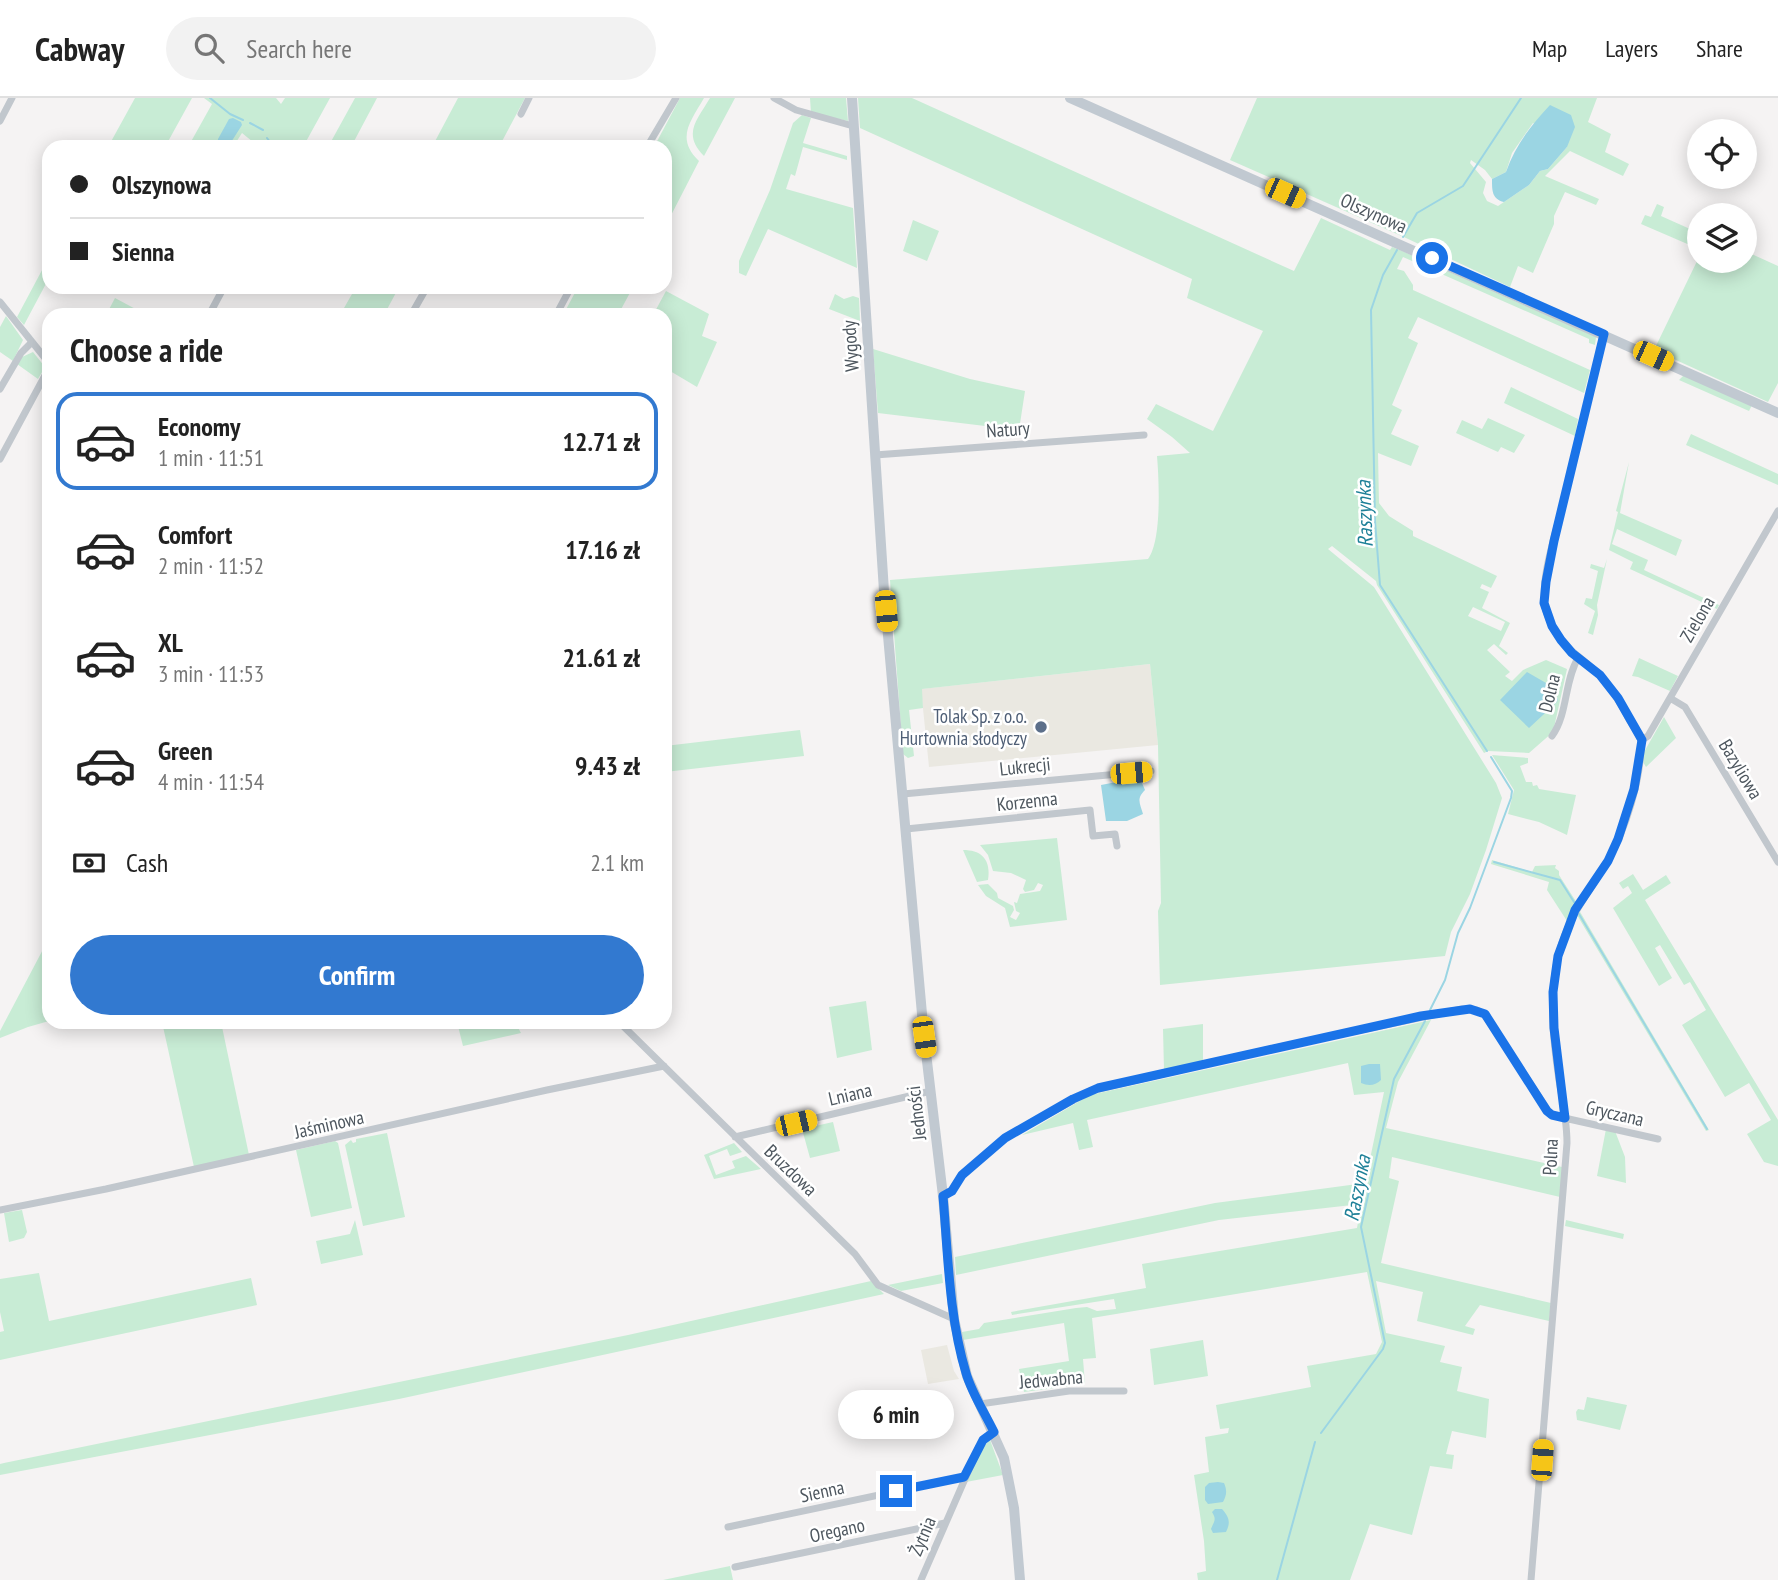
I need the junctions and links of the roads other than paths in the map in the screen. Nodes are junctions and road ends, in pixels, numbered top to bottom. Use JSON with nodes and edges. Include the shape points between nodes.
{"nodes":[{"id":1,"x":12,"y":98,"type":"edge"},
{"id":2,"x":529,"y":98,"type":"edge"},
{"id":3,"x":676,"y":98,"type":"edge"},
{"id":4,"x":774,"y":98,"type":"edge"},
{"id":5,"x":852,"y":98,"type":"edge"},
{"id":6,"x":1070,"y":98,"type":"edge"},
{"id":7,"x":521,"y":114,"type":"dead end"},
{"id":8,"x":0,"y":121,"type":"edge"},
{"id":9,"x":853,"y":126,"type":"junction"},
{"id":10,"x":651,"y":140,"type":"edge"},
{"id":11,"x":0,"y":302,"type":"edge"},
{"id":12,"x":1604,"y":334,"type":"junction"},
{"id":13,"x":32,"y":342,"type":"junction"},
{"id":14,"x":42,"y":356,"type":"edge"},
{"id":15,"x":42,"y":378,"type":"edge"},
{"id":16,"x":0,"y":389,"type":"edge"},
{"id":17,"x":1778,"y":413,"type":"edge"},
{"id":18,"x":1144,"y":435,"type":"dead end"},
{"id":19,"x":875,"y":455,"type":"junction"},
{"id":20,"x":0,"y":459,"type":"edge"},
{"id":21,"x":1778,"y":512,"type":"edge"},
{"id":22,"x":884,"y":591,"type":"joint"},
{"id":23,"x":1578,"y":658,"type":"junction"},
{"id":24,"x":1670,"y":698,"type":"junction"},
{"id":25,"x":1552,"y":736,"type":"dead end"},
{"id":26,"x":1642,"y":740,"type":"junction"},
{"id":27,"x":1151,"y":771,"type":"dead end"},
{"id":28,"x":903,"y":794,"type":"junction"},
{"id":29,"x":906,"y":829,"type":"junction"},
{"id":30,"x":1116,"y":846,"type":"dead end"},
{"id":31,"x":1778,"y":862,"type":"edge"},
{"id":32,"x":626,"y":1029,"type":"edge"},
{"id":33,"x":664,"y":1066,"type":"junction"},
{"id":34,"x":931,"y":1091,"type":"junction"},
{"id":35,"x":1565,"y":1118,"type":"junction"},
{"id":36,"x":735,"y":1137,"type":"junction"},
{"id":37,"x":1658,"y":1139,"type":"dead end"},
{"id":38,"x":943,"y":1196,"type":"junction"},
{"id":39,"x":0,"y":1210,"type":"edge"},
{"id":40,"x":954,"y":1319,"type":"junction"},
{"id":41,"x":1124,"y":1391,"type":"dead end"},
{"id":42,"x":980,"y":1404,"type":"junction"},
{"id":43,"x":994,"y":1432,"type":"junction"},
{"id":44,"x":964,"y":1477,"type":"junction"},
{"id":45,"x":945,"y":1523,"type":"junction"},
{"id":46,"x":728,"y":1527,"type":"dead end"},
{"id":47,"x":735,"y":1567,"type":"dead end"},
{"id":48,"x":921,"y":1580,"type":"edge"},
{"id":49,"x":1020,"y":1580,"type":"edge"},
{"id":50,"x":1531,"y":1580,"type":"edge"}],
"edges":[{"from":1,"to":8,"type":"street"},
{"from":2,"to":7,"type":"street"},
{"from":3,"to":10,"type":"street"},
{"from":4,"to":9,"type":"street","via":[[804,113]]},
{"from":5,"to":9,"type":"street","name":"Wygody"},
{"from":6,"to":12,"type":"street","name":"Olszynowa"},
{"from":9,"to":19,"type":"street","name":"Wygody"},
{"from":11,"to":13,"type":"street"},
{"from":12,"to":17,"type":"street","name":"Olszynowa"},
{"from":12,"to":23,"type":"street","via":[[1544,599],[1552,626]]},
{"from":13,"to":14,"type":"street"},
{"from":13,"to":16,"type":"street"},
{"from":15,"to":20,"type":"street"},
{"from":18,"to":19,"type":"street","name":"Natury"},
{"from":19,"to":22,"type":"street","name":"Wygody"},
{"from":21,"to":24,"type":"street","name":"Zielona"},
{"from":22,"to":28,"type":"street","name":"Jedności"},
{"from":23,"to":25,"type":"street","name":"Dolna"},
{"from":23,"to":26,"type":"street","via":[[1600,675],[1618,698]]},
{"from":24,"to":26,"type":"street","name":"Zielona"},
{"from":24,"to":31,"type":"street","name":"Bazyliowa","via":[[1685,707]]},
{"from":26,"to":35,"type":"street","name":"Polna","via":[[1634,789],[1618,839],[1575,910],[1558,956],[1554,1028]]},
{"from":27,"to":28,"type":"street","name":"Lukrecji"},
{"from":28,"to":29,"type":"street","name":"Jedności"},
{"from":29,"to":30,"type":"street","name":"Korzenna","via":[[1090,810],[1093,836],[1115,834]]},
{"from":29,"to":34,"type":"street","name":"Jedności"},
{"from":32,"to":33,"type":"street","name":"Bruzdowa"},
{"from":33,"to":36,"type":"street","name":"Bruzdowa"},
{"from":33,"to":39,"type":"street","name":"Jaśminowa"},
{"from":34,"to":36,"type":"street","name":"Lniana"},
{"from":34,"to":38,"type":"street","name":"Jedności"},
{"from":35,"to":37,"type":"street","name":"Gryczana"},
{"from":35,"to":38,"type":"street","via":[[1547,1111],[1482,1012],[1462,1009],[1090,1091],[1005,1138]]},
{"from":35,"to":50,"type":"street","name":"Polna","via":[[1564,1195]]},
{"from":36,"to":40,"type":"street","name":"Bruzdowa","via":[[855,1254],[878,1285]]},
{"from":38,"to":40,"type":"street","name":"Jedności"},
{"from":40,"to":42,"type":"street","name":"Jedności","via":[[967,1376]]},
{"from":41,"to":42,"type":"street","name":"Jedwabna","via":[[1069,1391]]},
{"from":42,"to":43,"type":"street","name":"Jedności"},
{"from":43,"to":44,"type":"street","name":"Żytnia","via":[[983,1440]]},
{"from":43,"to":49,"type":"street","name":"Jedności","via":[[1010,1485]]},
{"from":44,"to":45,"type":"street","name":"Żytnia"},
{"from":44,"to":46,"type":"street","name":"Sienna"},
{"from":45,"to":47,"type":"street","name":"Oregano"},
{"from":45,"to":48,"type":"street","name":"Żytnia"}]}
